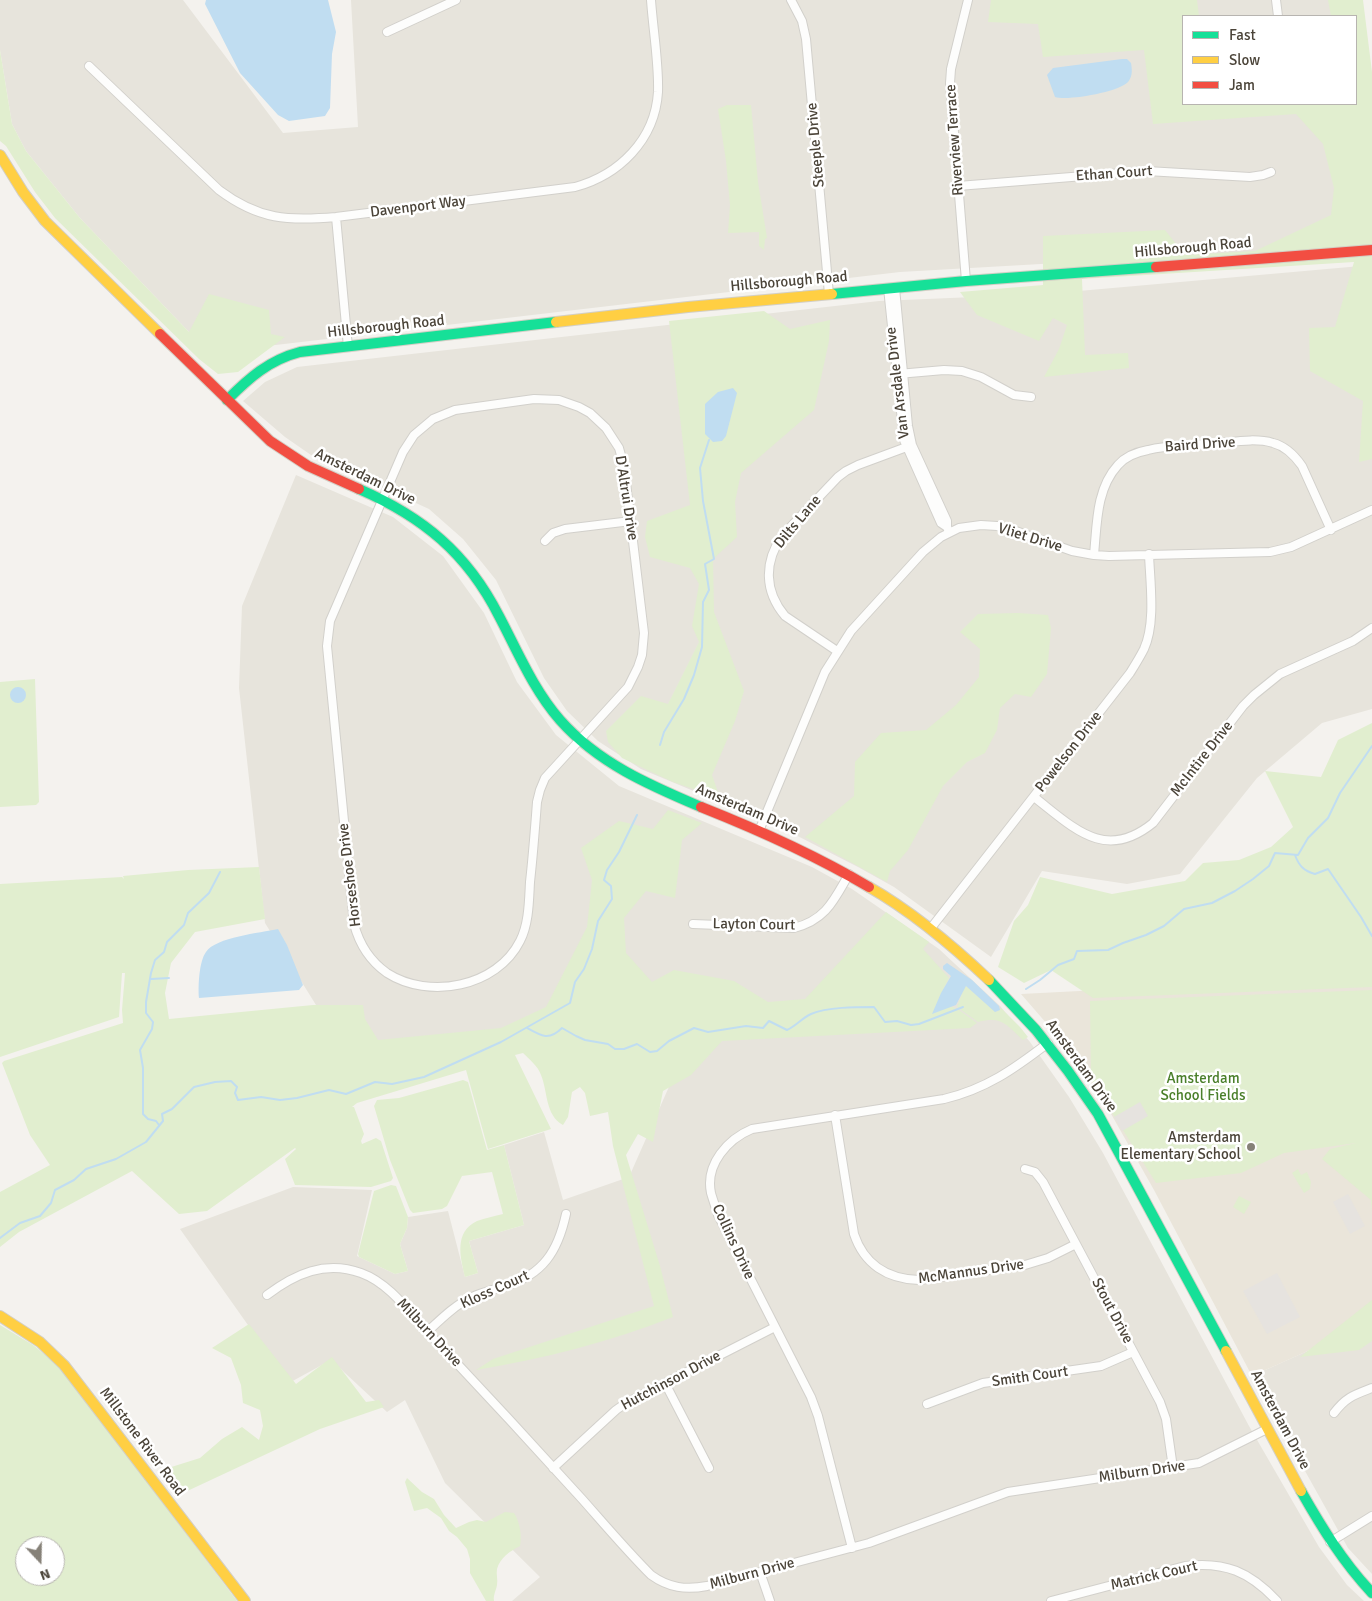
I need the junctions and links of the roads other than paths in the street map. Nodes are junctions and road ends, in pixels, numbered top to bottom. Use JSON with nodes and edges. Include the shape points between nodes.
{"nodes":[{"id":1,"x":456,"y":0,"type":"edge"},
{"id":2,"x":651,"y":0,"type":"edge"},
{"id":3,"x":791,"y":0,"type":"edge"},
{"id":4,"x":968,"y":0,"type":"edge"},
{"id":5,"x":1276,"y":0,"type":"edge"},
{"id":6,"x":1278,"y":15,"type":"edge"},
{"id":7,"x":387,"y":32,"type":"dead end"},
{"id":8,"x":90,"y":66,"type":"dead end"},
{"id":9,"x":0,"y":155,"type":"edge"},
{"id":10,"x":1270,"y":172,"type":"dead end"},
{"id":11,"x":958,"y":186,"type":"junction"},
{"id":12,"x":336,"y":217,"type":"junction"},
{"id":13,"x":1372,"y":250,"type":"edge"},
{"id":14,"x":966,"y":281,"type":"junction"},
{"id":15,"x":892,"y":288,"type":"junction"},
{"id":16,"x":829,"y":294,"type":"junction"},
{"id":17,"x":348,"y":347,"type":"junction"},
{"id":18,"x":900,"y":374,"type":"junction"},
{"id":19,"x":1031,"y":398,"type":"dead end"},
{"id":20,"x":227,"y":400,"type":"junction"},
{"id":21,"x":909,"y":446,"type":"junction"},
{"id":22,"x":382,"y":500,"type":"junction"},
{"id":23,"x":1372,"y":510,"type":"edge"},
{"id":24,"x":631,"y":522,"type":"junction"},
{"id":25,"x":948,"y":529,"type":"junction"},
{"id":26,"x":1332,"y":530,"type":"junction"},
{"id":27,"x":545,"y":541,"type":"dead end"},
{"id":28,"x":1149,"y":554,"type":"junction"},
{"id":29,"x":1094,"y":555,"type":"junction"},
{"id":30,"x":1372,"y":628,"type":"edge"},
{"id":31,"x":837,"y":651,"type":"junction"},
{"id":32,"x":580,"y":740,"type":"junction"},
{"id":33,"x":1034,"y":797,"type":"junction"},
{"id":34,"x":759,"y":830,"type":"junction"},
{"id":35,"x":849,"y":874,"type":"junction"},
{"id":36,"x":693,"y":924,"type":"dead end"},
{"id":37,"x":931,"y":928,"type":"junction"},
{"id":38,"x":1048,"y":1043,"type":"junction"},
{"id":39,"x":835,"y":1115,"type":"junction"},
{"id":40,"x":1025,"y":1168,"type":"dead end"},
{"id":41,"x":566,"y":1214,"type":"dead end"},
{"id":42,"x":1076,"y":1244,"type":"junction"},
{"id":43,"x":267,"y":1295,"type":"dead end"},
{"id":44,"x":0,"y":1316,"type":"edge"},
{"id":45,"x":775,"y":1327,"type":"junction"},
{"id":46,"x":427,"y":1332,"type":"junction"},
{"id":47,"x":1133,"y":1352,"type":"junction"},
{"id":48,"x":665,"y":1383,"type":"junction"},
{"id":49,"x":1372,"y":1388,"type":"edge"},
{"id":50,"x":927,"y":1404,"type":"dead end"},
{"id":51,"x":1334,"y":1412,"type":"dead end"},
{"id":52,"x":1267,"y":1428,"type":"junction"},
{"id":53,"x":553,"y":1468,"type":"junction"},
{"id":54,"x":709,"y":1468,"type":"dead end"},
{"id":55,"x":1173,"y":1468,"type":"junction"},
{"id":56,"x":1372,"y":1516,"type":"edge"},
{"id":57,"x":1330,"y":1542,"type":"junction"},
{"id":58,"x":852,"y":1548,"type":"junction"},
{"id":59,"x":760,"y":1572,"type":"junction"},
{"id":60,"x":1372,"y":1593,"type":"edge"},
{"id":61,"x":245,"y":1601,"type":"edge"},
{"id":62,"x":770,"y":1601,"type":"edge"},
{"id":63,"x":1052,"y":1601,"type":"edge"},
{"id":64,"x":1277,"y":1601,"type":"edge"}],
"edges":[{"from":1,"to":7,"type":"street"},
{"from":2,"to":12,"type":"street","name":"Davenport Way","via":[[658,82],[656,105],[640,144],[611,172],[575,188]]},
{"from":3,"to":16,"type":"street","name":"Steeple Drive","via":[[802,21],[806,39]]},
{"from":4,"to":11,"type":"street","name":"Riverview Terrace","via":[[950,83]]},
{"from":5,"to":6,"type":"street"},
{"from":8,"to":12,"type":"street","name":"Davenport Way","via":[[231,199],[277,217],[302,220]]},
{"from":9,"to":20,"type":"street","name":"Amsterdam Drive","via":[[45,220]]},
{"from":10,"to":11,"type":"street","name":"Ethan Court","via":[[1250,177],[1147,171]]},
{"from":11,"to":14,"type":"street","name":"Riverview Terrace"},
{"from":12,"to":17,"type":"street"},
{"from":13,"to":14,"type":"street","name":"Hillsborough Road"},
{"from":14,"to":15,"type":"street","name":"Hillsborough Road"},
{"from":15,"to":16,"type":"street","name":"Hillsborough Road"},
{"from":15,"to":18,"type":"street","name":"Van Arsdale Drive"},
{"from":16,"to":17,"type":"street","name":"Hillsborough Road","via":[[688,307]]},
{"from":17,"to":20,"type":"street","name":"Hillsborough Road","via":[[300,352],[276,359],[253,374]]},
{"from":18,"to":19,"type":"street","via":[[962,371]]},
{"from":18,"to":21,"type":"street","name":"Van Arsdale Drive"},
{"from":20,"to":22,"type":"street","name":"Amsterdam Drive","via":[[264,436],[293,457]]},
{"from":21,"to":25,"type":"street","name":"Van Arsdale Drive"},
{"from":21,"to":31,"type":"street","name":"Dilts Lane","via":[[858,465],[838,478],[782,536],[770,560],[769,584],[780,610]]},
{"from":22,"to":24,"type":"street","name":"D'Altrui Drive","via":[[409,443],[433,419],[467,407],[546,399],[569,403],[590,413],[614,438],[624,466]]},
{"from":22,"to":32,"type":"street","name":"Amsterdam Drive","via":[[425,526],[464,561],[487,592],[540,694]]},
{"from":22,"to":32,"type":"street","name":"Horseshoe Drive","via":[[330,621],[327,646],[354,924],[364,948],[383,970],[413,984],[454,986],[487,974],[511,953],[520,942],[528,908],[540,790],[545,778]]},
{"from":23,"to":26,"type":"street","name":"Vliet Drive"},
{"from":24,"to":27,"type":"street","via":[[565,529],[553,533]]},
{"from":24,"to":32,"type":"street","name":"D'Altrui Drive","via":[[644,634],[642,655],[628,687]]},
{"from":25,"to":29,"type":"street","name":"Vliet Drive","via":[[996,526]]},
{"from":25,"to":31,"type":"street","name":"Vliet Drive","via":[[851,631]]},
{"from":26,"to":28,"type":"street","name":"Vliet Drive","via":[[1270,552]]},
{"from":26,"to":29,"type":"street","name":"Baird Drive","via":[[1302,466],[1296,457],[1278,445],[1249,441],[1163,447],[1131,455],[1106,481],[1099,508]]},
{"from":28,"to":29,"type":"street","name":"Vliet Drive"},
{"from":28,"to":33,"type":"street","name":"Powelson Drive","via":[[1151,615],[1144,648],[1130,673]]},
{"from":30,"to":33,"type":"street","name":"McIntire Drive","via":[[1271,679],[1244,706],[1153,823],[1141,833],[1120,841],[1101,840],[1080,831]]},
{"from":31,"to":34,"type":"street","name":"Vliet Drive","via":[[825,672]]},
{"from":32,"to":34,"type":"street","name":"Amsterdam Drive","via":[[631,776]]},
{"from":33,"to":37,"type":"street","name":"Powelson Drive"},
{"from":34,"to":35,"type":"street","name":"Amsterdam Drive"},
{"from":35,"to":36,"type":"street","name":"Layton Court","via":[[826,911],[803,926]]},
{"from":35,"to":37,"type":"street","name":"Amsterdam Drive"},
{"from":37,"to":38,"type":"street","name":"Amsterdam Drive","via":[[989,978]]},
{"from":38,"to":39,"type":"street","name":"Collins Drive","via":[[1002,1077],[959,1095]]},
{"from":38,"to":52,"type":"street","name":"Amsterdam Drive","via":[[1106,1128]]},
{"from":39,"to":42,"type":"street","name":"McMannus Drive","via":[[854,1234],[866,1258],[886,1274],[918,1280],[1025,1265]]},
{"from":39,"to":45,"type":"street","name":"Collins Drive","via":[[741,1133],[720,1153],[712,1172],[711,1192],[718,1215]]},
{"from":40,"to":42,"type":"street","name":"Stout Drive","via":[[1035,1172],[1043,1182]]},
{"from":41,"to":46,"type":"street","name":"Kloss Court","via":[[559,1241],[539,1268],[518,1282],[464,1301]]},
{"from":42,"to":47,"type":"street","name":"Stout Drive"},
{"from":43,"to":46,"type":"street","name":"Milburn Drive","via":[[307,1271],[326,1268],[350,1270],[379,1282]]},
{"from":44,"to":61,"type":"street","name":"Millstone River Road","via":[[35,1338],[64,1365]]},
{"from":45,"to":48,"type":"street","name":"Hutchinson Drive"},
{"from":45,"to":58,"type":"street","name":"Collins Drive","via":[[814,1406]]},
{"from":46,"to":53,"type":"street","name":"Milburn Drive"},
{"from":47,"to":50,"type":"street","name":"Smith Court","via":[[1101,1366],[983,1383]]},
{"from":47,"to":55,"type":"street","name":"Stout Drive","via":[[1164,1410]]},
{"from":48,"to":53,"type":"street","name":"Hutchinson Drive","via":[[616,1410]]},
{"from":48,"to":54,"type":"street"},
{"from":49,"to":51,"type":"street","via":[[1350,1396]]},
{"from":52,"to":55,"type":"street","name":"Milburn Drive","via":[[1207,1460]]},
{"from":52,"to":57,"type":"street","name":"Amsterdam Drive"},
{"from":53,"to":59,"type":"street","name":"Milburn Drive","via":[[636,1561],[659,1581],[694,1589]]},
{"from":55,"to":58,"type":"street","name":"Milburn Drive","via":[[1008,1492]]},
{"from":56,"to":57,"type":"street"},
{"from":57,"to":60,"type":"street","name":"Amsterdam Drive"},
{"from":58,"to":59,"type":"street","name":"Milburn Drive"},
{"from":59,"to":62,"type":"street"},
{"from":63,"to":64,"type":"street","name":"Matrick Court","via":[[1200,1564],[1243,1573]]}]}
